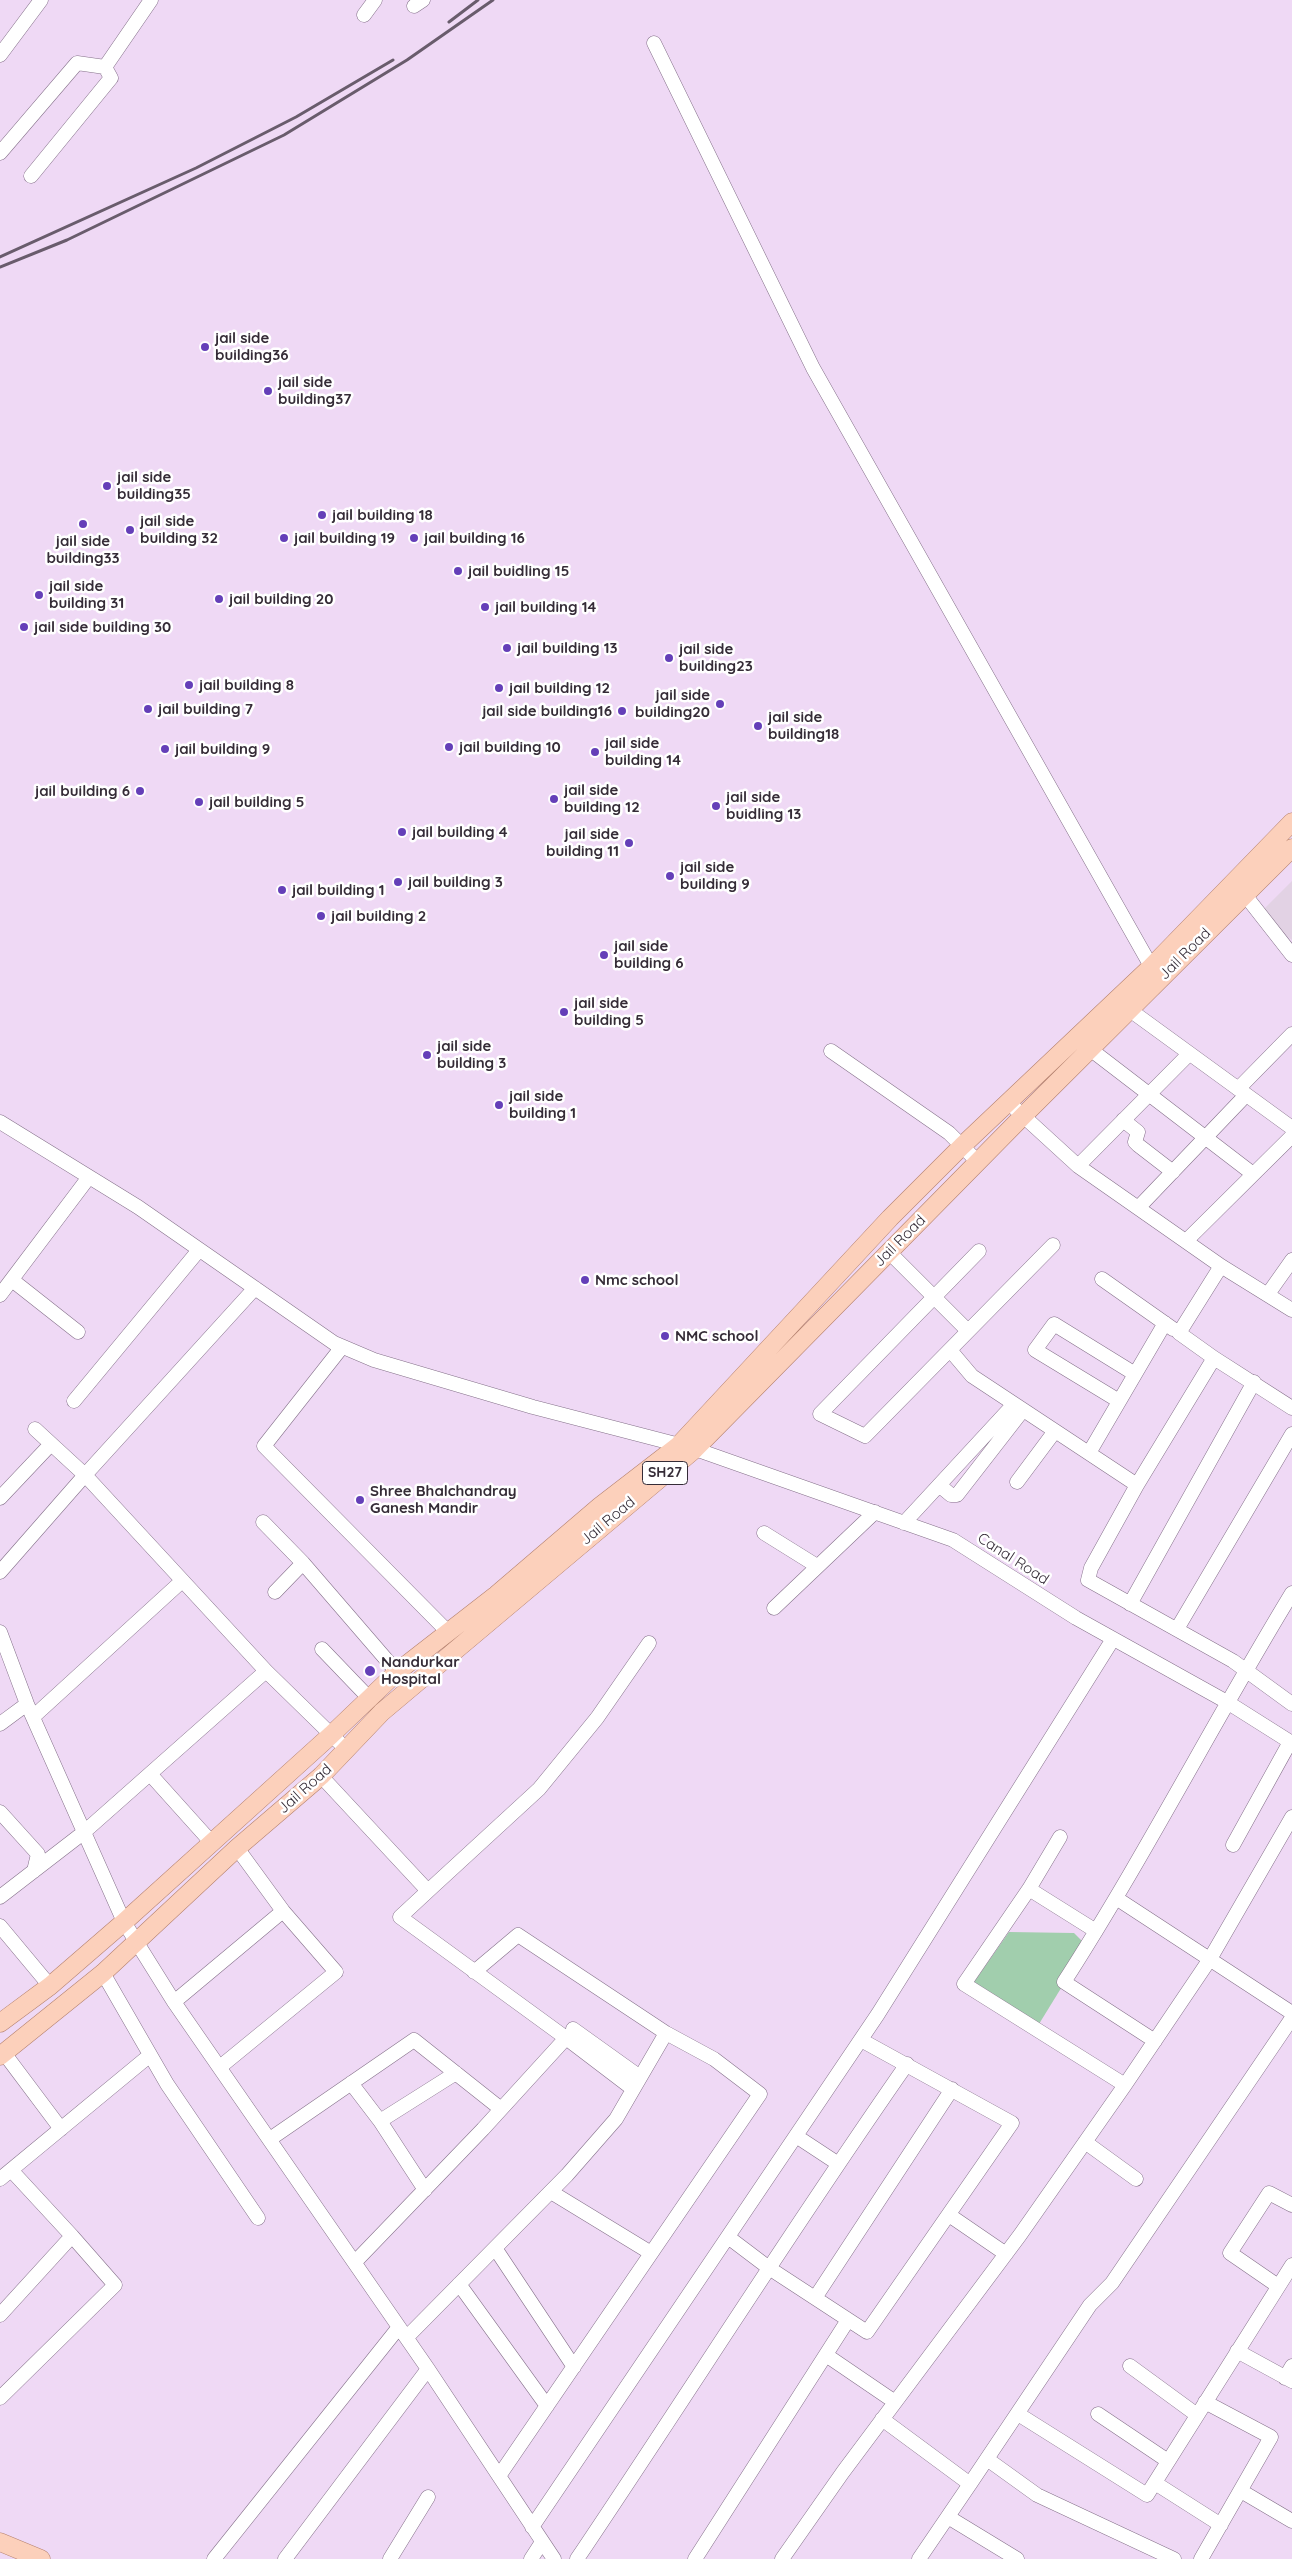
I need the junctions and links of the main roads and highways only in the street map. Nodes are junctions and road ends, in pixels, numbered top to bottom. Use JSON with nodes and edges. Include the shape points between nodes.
{"nodes":[{"id":1,"x":1292,"y":822,"type":"edge"},
{"id":2,"x":1292,"y":848,"type":"edge"},
{"id":3,"x":1154,"y":974,"type":"junction"},
{"id":4,"x":1122,"y":1004,"type":"junction"},
{"id":5,"x":687,"y":1447,"type":"junction"},
{"id":6,"x":0,"y":2023,"type":"edge"},
{"id":7,"x":2,"y":2054,"type":"edge"},
{"id":8,"x":0,"y":2542,"type":"edge"},
{"id":9,"x":41,"y":2559,"type":"edge"}],
"edges":[{"from":1,"to":3,"type":"main road"},
{"from":2,"to":3,"type":"main road","name":"Jail Road","number":"SH27","via":[[1245,895]]},
{"from":3,"to":4,"type":"main road","name":"Jail Road","number":"SH27"},
{"from":4,"to":5,"type":"main road","name":"Jail Road","number":"SH27","via":[[1090,1049],[889,1252]]},
{"from":4,"to":5,"type":"main road","via":[[1008,1102],[890,1218]]},
{"from":5,"to":6,"type":"main road","via":[[600,1506],[397,1672],[124,1922],[50,1986]]},
{"from":5,"to":7,"type":"main road","name":"Jail Road","number":"SH27","via":[[382,1712],[321,1776],[237,1848],[104,1973]]},
{"from":8,"to":9,"type":"main road"}]}
